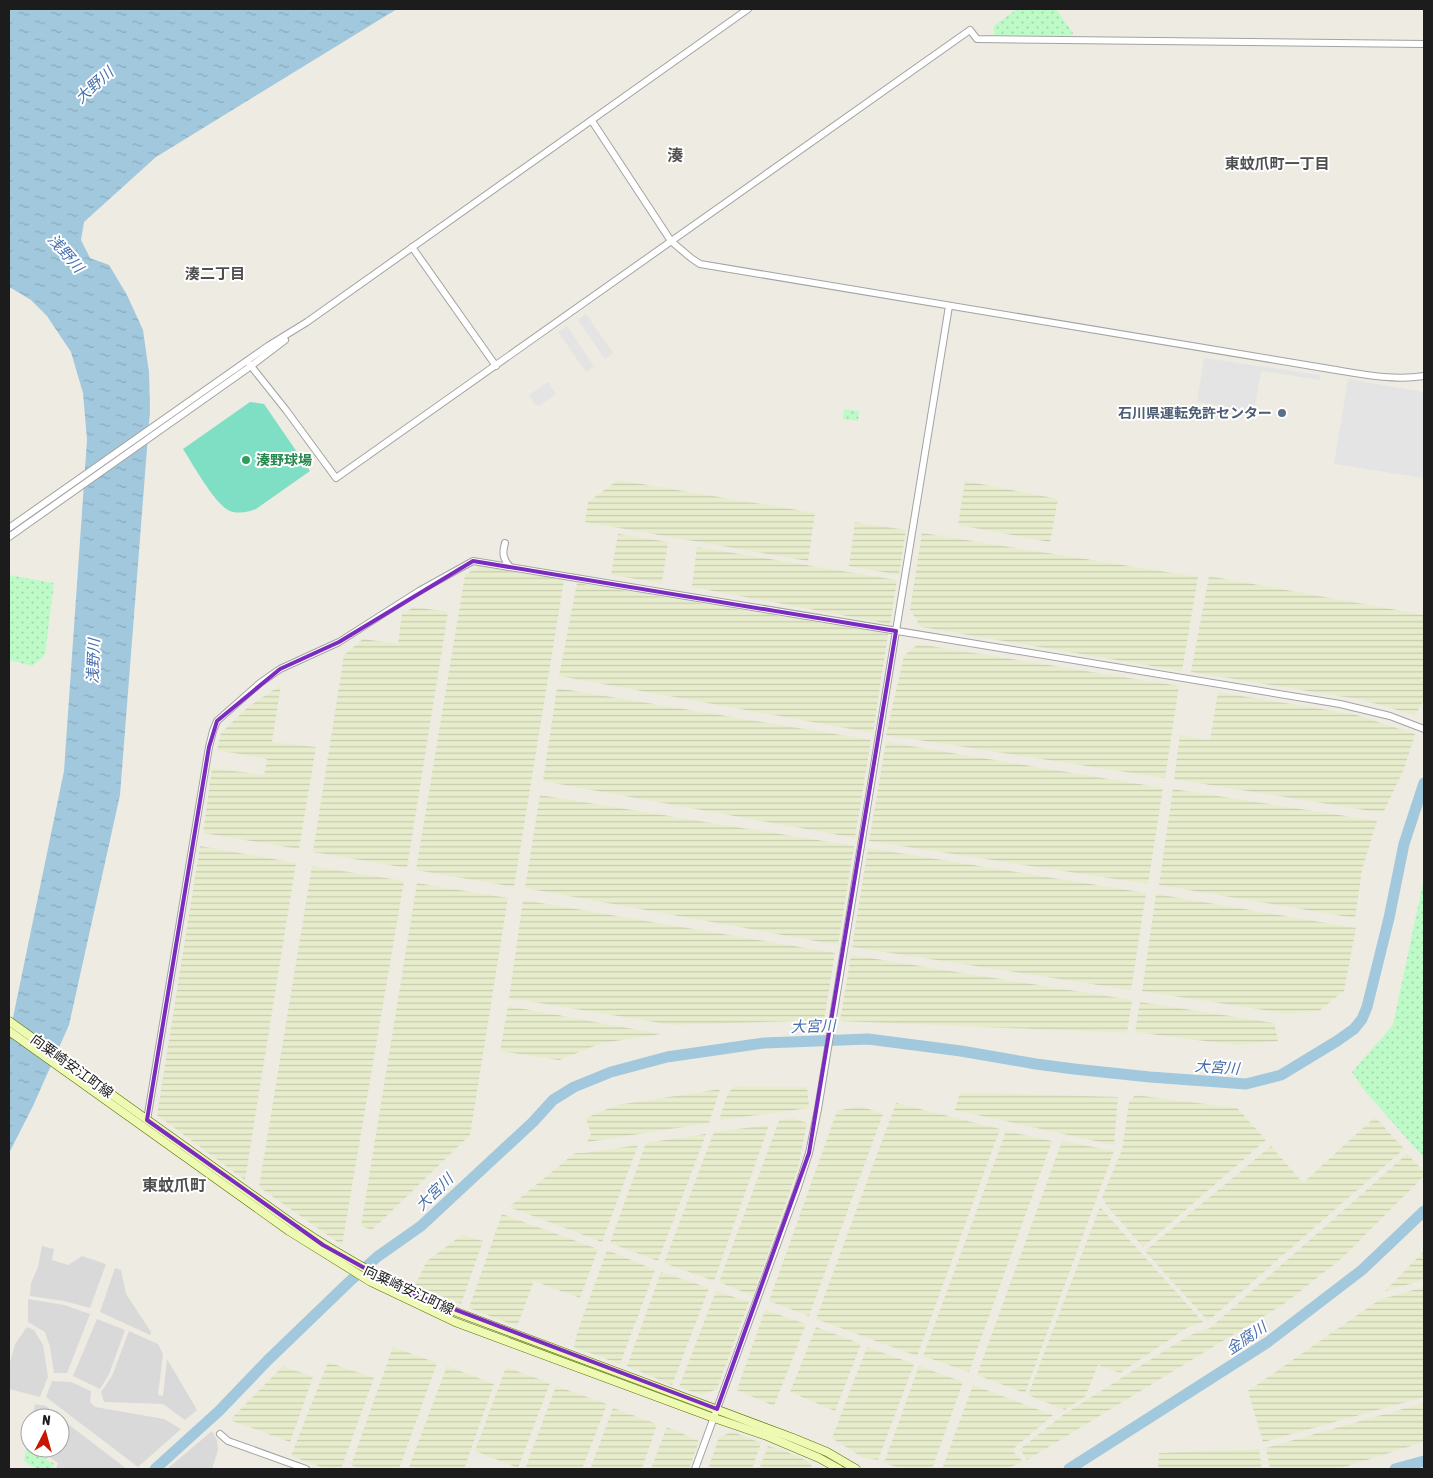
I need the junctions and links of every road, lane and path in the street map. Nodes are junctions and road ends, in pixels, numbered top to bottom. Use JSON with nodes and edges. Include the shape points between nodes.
{"nodes":[{"id":1,"x":748,"y":9,"type":"edge"},
{"id":2,"x":1424,"y":44,"type":"edge"},
{"id":3,"x":592,"y":121,"type":"junction"},
{"id":4,"x":670,"y":241,"type":"junction"},
{"id":5,"x":412,"y":247,"type":"junction"},
{"id":6,"x":949,"y":306,"type":"junction"},
{"id":7,"x":249,"y":364,"type":"junction"},
{"id":8,"x":496,"y":366,"type":"junction"},
{"id":9,"x":1424,"y":376,"type":"edge"},
{"id":10,"x":9,"y":528,"type":"edge"},
{"id":11,"x":9,"y":537,"type":"edge"},
{"id":12,"x":506,"y":543,"type":"dead end"},
{"id":13,"x":510,"y":567,"type":"junction"},
{"id":14,"x":896,"y":631,"type":"junction"},
{"id":15,"x":1424,"y":729,"type":"edge"},
{"id":16,"x":9,"y":1021,"type":"edge"},
{"id":17,"x":9,"y":1031,"type":"edge"},
{"id":18,"x":135,"y":1116,"type":"junction"},
{"id":19,"x":147,"y":1120,"type":"junction"},
{"id":20,"x":349,"y":1265,"type":"junction"},
{"id":21,"x":404,"y":1294,"type":"junction"},
{"id":22,"x":717,"y":1409,"type":"junction"},
{"id":23,"x":714,"y":1418,"type":"junction"},
{"id":24,"x":220,"y":1434,"type":"dead end"},
{"id":25,"x":306,"y":1469,"type":"edge"},
{"id":26,"x":695,"y":1469,"type":"edge"},
{"id":27,"x":839,"y":1469,"type":"edge"},
{"id":28,"x":856,"y":1469,"type":"edge"}],
"edges":[{"from":1,"to":3,"type":"street"},
{"from":2,"to":4,"type":"street","via":[[977,39],[970,30]]},
{"from":3,"to":4,"type":"street"},
{"from":3,"to":5,"type":"street"},
{"from":4,"to":6,"type":"street","via":[[700,264]]},
{"from":4,"to":8,"type":"street"},
{"from":5,"to":7,"type":"street"},
{"from":5,"to":8,"type":"street"},
{"from":6,"to":9,"type":"street","via":[[1384,378]]},
{"from":6,"to":14,"type":"street"},
{"from":7,"to":8,"type":"street","via":[[336,478]]},
{"from":7,"to":10,"type":"street"},
{"from":7,"to":11,"type":"street"},
{"from":12,"to":13,"type":"street","via":[[504,558]]},
{"from":13,"to":14,"type":"street"},
{"from":13,"to":19,"type":"street","via":[[473,561],[339,642],[280,669],[217,721],[208,747]]},
{"from":14,"to":15,"type":"street","via":[[1340,704],[1390,716]]},
{"from":14,"to":22,"type":"street","via":[[809,1153]]},
{"from":16,"to":18,"type":"main road","name":"向粟崎安江町線"},
{"from":17,"to":18,"type":"main road","name":"向粟崎安江町線"},
{"from":18,"to":19,"type":"main road","name":"向粟崎安江町線"},
{"from":18,"to":20,"type":"main road","name":"向粟崎安江町線","via":[[288,1231]]},
{"from":19,"to":20,"type":"main road","name":"向粟崎安江町線"},
{"from":20,"to":21,"type":"main road","name":"向粟崎安江町線"},
{"from":21,"to":22,"type":"main road","name":"向粟崎安江町線"},
{"from":21,"to":23,"type":"main road","name":"向粟崎安江町線","via":[[455,1322]]},
{"from":22,"to":23,"type":"street"},
{"from":22,"to":28,"type":"main road","name":"向粟崎安江町線","via":[[810,1445]]},
{"from":23,"to":26,"type":"street"},
{"from":23,"to":27,"type":"main road","name":"向粟崎安江町線","via":[[797,1448]]},
{"from":24,"to":25,"type":"street","via":[[228,1440]]}]}
